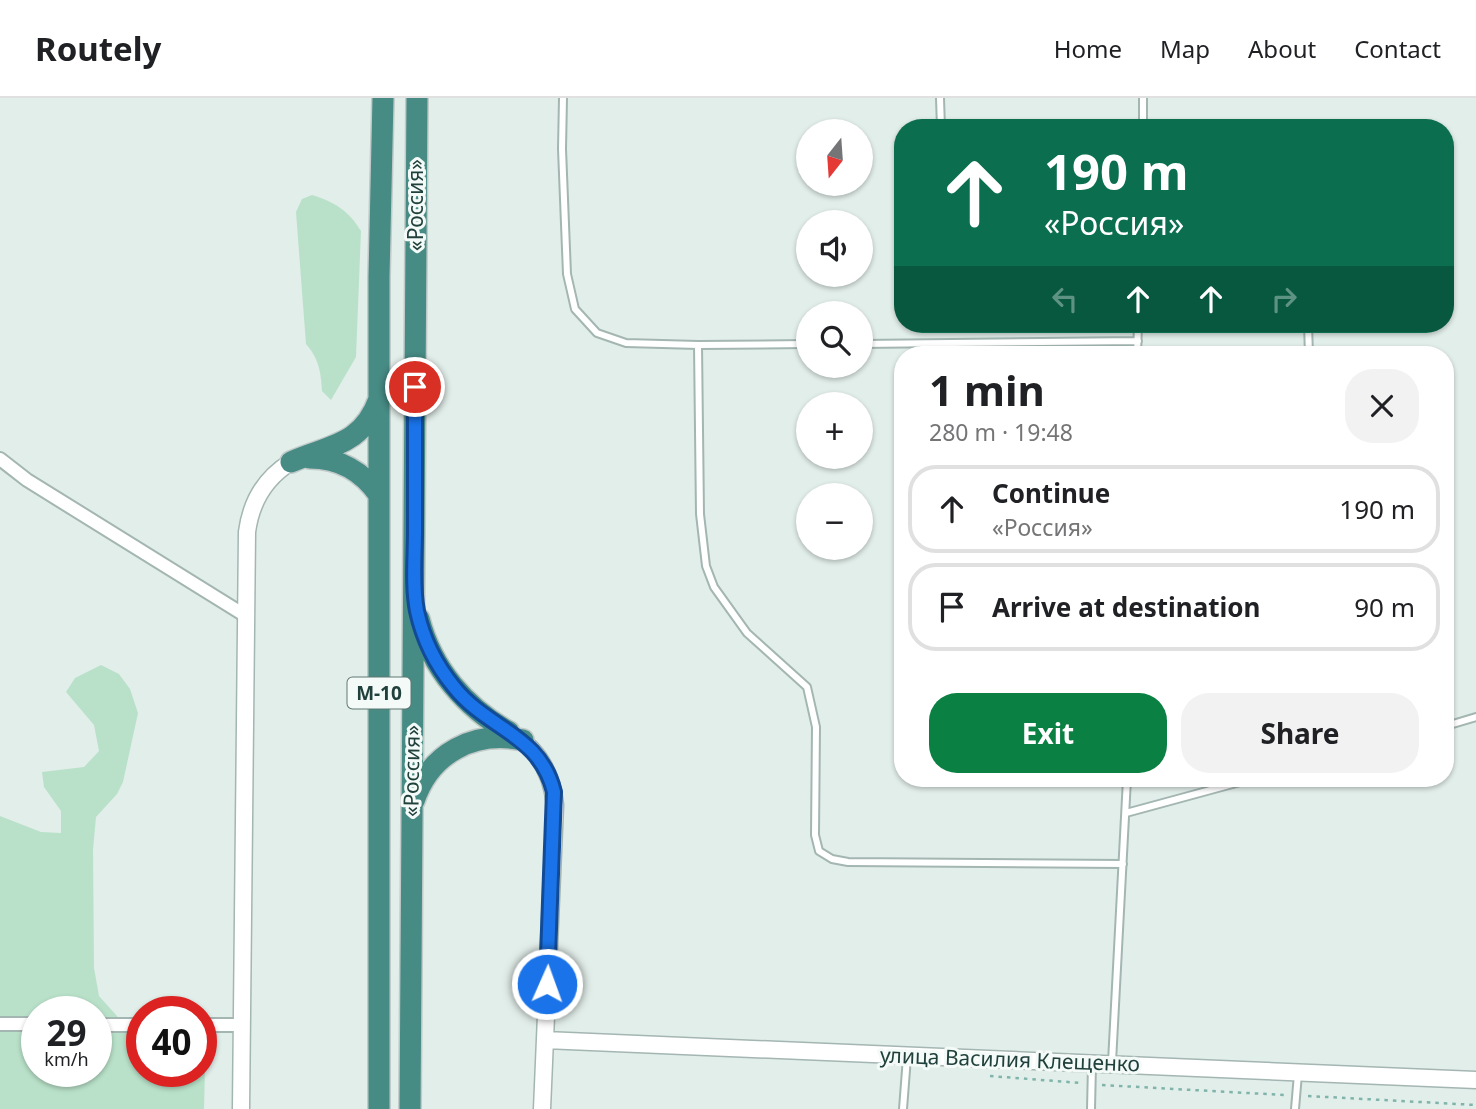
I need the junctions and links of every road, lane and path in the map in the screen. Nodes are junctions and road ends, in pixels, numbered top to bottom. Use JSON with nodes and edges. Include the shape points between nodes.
{"nodes":[{"id":1,"x":383,"y":98,"type":"edge"},
{"id":2,"x":417,"y":98,"type":"edge"},
{"id":3,"x":563,"y":98,"type":"edge"},
{"id":4,"x":940,"y":98,"type":"edge"},
{"id":5,"x":1143,"y":98,"type":"edge"},
{"id":6,"x":941,"y":119,"type":"edge"},
{"id":7,"x":1143,"y":119,"type":"edge"},
{"id":8,"x":1138,"y":333,"type":"edge"},
{"id":9,"x":1138,"y":341,"type":"junction"},
{"id":10,"x":796,"y":344,"type":"edge"},
{"id":11,"x":873,"y":344,"type":"edge"},
{"id":12,"x":698,"y":345,"type":"junction"},
{"id":13,"x":1138,"y":346,"type":"edge"},
{"id":14,"x":379,"y":397,"type":"junction"},
{"id":15,"x":0,"y":459,"type":"edge"},
{"id":16,"x":291,"y":462,"type":"junction"},
{"id":17,"x":379,"y":495,"type":"junction"},
{"id":18,"x":415,"y":596,"type":"junction"},
{"id":19,"x":246,"y":616,"type":"junction"},
{"id":20,"x":1476,"y":717,"type":"edge"},
{"id":21,"x":1454,"y":724,"type":"edge"},
{"id":22,"x":516,"y":736,"type":"junction"},
{"id":23,"x":1127,"y":787,"type":"edge"},
{"id":24,"x":1222,"y":787,"type":"edge"},
{"id":25,"x":1126,"y":813,"type":"junction"},
{"id":26,"x":411,"y":820,"type":"junction"},
{"id":27,"x":1123,"y":864,"type":"junction"},
{"id":28,"x":0,"y":1024,"type":"edge"},
{"id":29,"x":21,"y":1024,"type":"edge"},
{"id":30,"x":217,"y":1025,"type":"edge"},
{"id":31,"x":242,"y":1025,"type":"junction"},
{"id":32,"x":545,"y":1040,"type":"junction"},
{"id":33,"x":907,"y":1055,"type":"junction"},
{"id":34,"x":1092,"y":1063,"type":"junction"},
{"id":35,"x":1112,"y":1064,"type":"junction"},
{"id":36,"x":1298,"y":1072,"type":"junction"},
{"id":37,"x":985,"y":1076,"type":"dead end"},
{"id":38,"x":1476,"y":1080,"type":"edge"},
{"id":39,"x":1092,"y":1084,"type":"junction"},
{"id":40,"x":1296,"y":1095,"type":"junction"},
{"id":41,"x":1476,"y":1105,"type":"edge"},
{"id":42,"x":241,"y":1109,"type":"edge"},
{"id":43,"x":379,"y":1109,"type":"edge"},
{"id":44,"x":410,"y":1109,"type":"edge"},
{"id":45,"x":542,"y":1109,"type":"edge"},
{"id":46,"x":903,"y":1109,"type":"edge"},
{"id":47,"x":1091,"y":1109,"type":"edge"},
{"id":48,"x":1296,"y":1109,"type":"edge"}],
"edges":[{"from":1,"to":14,"type":"highway","name":"«Россия»","number":"М-10"},
{"from":2,"to":18,"type":"highway","name":"«Россия»","number":"М-10"},
{"from":3,"to":12,"type":"lane","via":[[567,274],[575,309],[597,333],[626,343]]},
{"from":4,"to":6,"type":"lane"},
{"from":5,"to":7,"type":"lane"},
{"from":8,"to":9,"type":"lane"},
{"from":9,"to":11,"type":"lane"},
{"from":9,"to":13,"type":"lane"},
{"from":10,"to":12,"type":"lane"},
{"from":12,"to":27,"type":"lane","via":[[700,514],[706,566],[714,587],[747,633],[807,687],[816,727],[819,851],[848,862]]},
{"from":14,"to":16,"type":"highway","via":[[372,415],[353,436]]},
{"from":14,"to":17,"type":"highway","name":"«Россия»","number":"М-10"},
{"from":15,"to":19,"type":"street"},
{"from":16,"to":17,"type":"highway","via":[[316,458],[341,463],[363,476]]},
{"from":16,"to":19,"type":"street","via":[[263,487],[250,513]]},
{"from":17,"to":43,"type":"highway","name":"«Россия»","number":"М-10"},
{"from":18,"to":22,"type":"highway","via":[[425,638],[445,676],[474,708]]},
{"from":18,"to":26,"type":"highway","name":"«Россия»","number":"М-10"},
{"from":19,"to":31,"type":"street"},
{"from":20,"to":21,"type":"lane"},
{"from":22,"to":26,"type":"highway","via":[[486,738],[444,756],[420,785]]},
{"from":22,"to":32,"type":"street","via":[[540,758],[551,780],[555,805]]},
{"from":23,"to":25,"type":"lane"},
{"from":24,"to":25,"type":"lane"},
{"from":25,"to":27,"type":"lane"},
{"from":26,"to":44,"type":"highway","name":"«Россия»","number":"М-10"},
{"from":27,"to":35,"type":"lane"},
{"from":28,"to":29,"type":"street"},
{"from":30,"to":31,"type":"street"},
{"from":31,"to":42,"type":"street"},
{"from":32,"to":33,"type":"street","name":"улица Василия Клещенко"},
{"from":32,"to":45,"type":"street"},
{"from":33,"to":34,"type":"street","name":"улица Василия Клещенко"},
{"from":33,"to":46,"type":"lane"},
{"from":34,"to":35,"type":"street","name":"улица Василия Клещенко"},
{"from":34,"to":39,"type":"lane"},
{"from":35,"to":36,"type":"street","name":"улица Василия Клещенко"},
{"from":36,"to":38,"type":"street","name":"улица Василия Клещенко"},
{"from":36,"to":40,"type":"lane"},
{"from":37,"to":39,"type":"path"},
{"from":39,"to":40,"type":"path"},
{"from":39,"to":47,"type":"lane"},
{"from":40,"to":41,"type":"path"},
{"from":40,"to":48,"type":"lane"}]}
